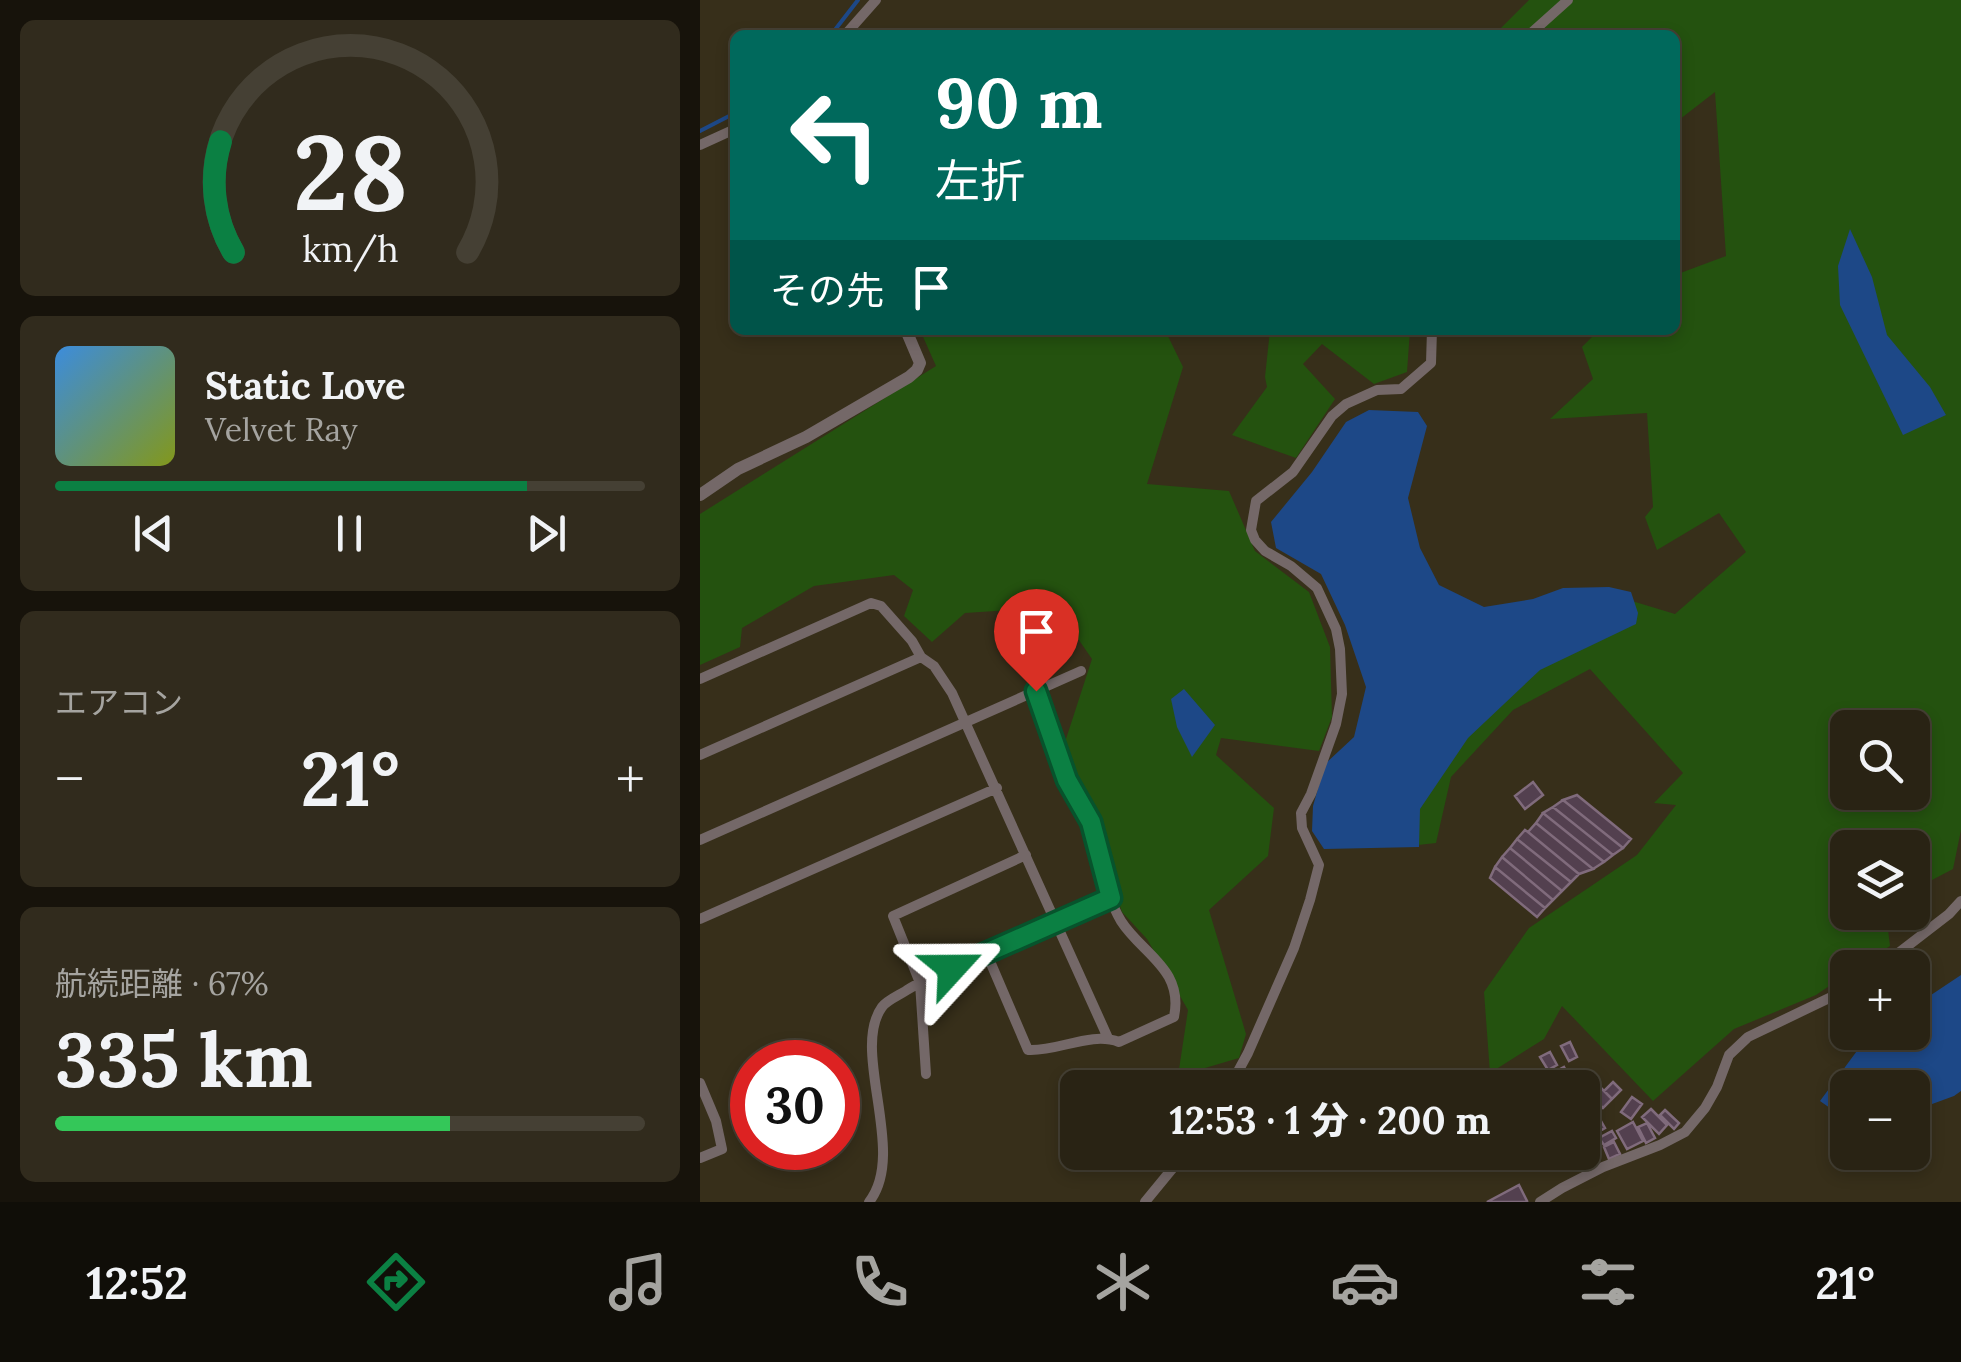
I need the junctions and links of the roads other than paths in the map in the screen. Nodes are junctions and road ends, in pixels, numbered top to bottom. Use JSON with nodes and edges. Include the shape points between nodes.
{"nodes":[{"id":1,"x":876,"y":0,"type":"edge"},
{"id":2,"x":1568,"y":0,"type":"edge"},
{"id":3,"x":849,"y":30,"type":"edge"},
{"id":4,"x":1535,"y":30,"type":"edge"},
{"id":5,"x":730,"y":131,"type":"edge"},
{"id":6,"x":700,"y":145,"type":"edge"},
{"id":7,"x":908,"y":335,"type":"edge"},
{"id":8,"x":1432,"y":335,"type":"edge"},
{"id":9,"x":700,"y":494,"type":"edge"},
{"id":10,"x":921,"y":657,"type":"junction"},
{"id":11,"x":1081,"y":671,"type":"dead end"},
{"id":12,"x":700,"y":679,"type":"edge"},
{"id":13,"x":1036,"y":691,"type":"junction"},
{"id":14,"x":967,"y":722,"type":"junction"},
{"id":15,"x":700,"y":755,"type":"edge"},
{"id":16,"x":996,"y":788,"type":"junction"},
{"id":17,"x":700,"y":840,"type":"edge"},
{"id":18,"x":1026,"y":854,"type":"junction"},
{"id":19,"x":1111,"y":898,"type":"junction"},
{"id":20,"x":1961,"y":901,"type":"edge"},
{"id":21,"x":700,"y":918,"type":"edge"},
{"id":22,"x":1056,"y":922,"type":"junction"},
{"id":23,"x":1902,"y":950,"type":"edge"},
{"id":24,"x":986,"y":952,"type":"junction"},
{"id":25,"x":920,"y":983,"type":"junction"},
{"id":26,"x":1830,"y":998,"type":"edge"},
{"id":27,"x":1108,"y":1038,"type":"junction"},
{"id":28,"x":1239,"y":1070,"type":"edge"},
{"id":29,"x":926,"y":1074,"type":"dead end"},
{"id":30,"x":700,"y":1083,"type":"edge"},
{"id":31,"x":700,"y":1158,"type":"edge"},
{"id":32,"x":1172,"y":1170,"type":"edge"},
{"id":33,"x":868,"y":1202,"type":"edge"},
{"id":34,"x":1146,"y":1202,"type":"edge"},
{"id":35,"x":1540,"y":1202,"type":"edge"}],
"edges":[{"from":1,"to":3,"type":"street"},
{"from":2,"to":4,"type":"street"},
{"from":5,"to":6,"type":"street"},
{"from":7,"to":9,"type":"street","via":[[920,363],[910,377]]},
{"from":8,"to":28,"type":"street","via":[[1432,363],[1400,389],[1377,390],[1346,404],[1293,472],[1256,501],[1254,540],[1317,588],[1336,629],[1342,694],[1301,812],[1319,865],[1310,900]]},
{"from":10,"to":12,"type":"street","via":[[881,606],[871,603]]},
{"from":10,"to":14,"type":"street","via":[[934,666]]},
{"from":10,"to":15,"type":"street"},
{"from":11,"to":13,"type":"street"},
{"from":13,"to":14,"type":"street"},
{"from":13,"to":19,"type":"street","via":[[1067,780],[1091,822]]},
{"from":14,"to":16,"type":"street"},
{"from":14,"to":17,"type":"street"},
{"from":16,"to":18,"type":"street"},
{"from":16,"to":21,"type":"street"},
{"from":18,"to":22,"type":"street"},
{"from":18,"to":25,"type":"street","via":[[892,916]]},
{"from":19,"to":22,"type":"street"},
{"from":19,"to":27,"type":"street","via":[[1120,920],[1172,982],[1176,1005],[1174,1017],[1119,1042]]},
{"from":20,"to":23,"type":"street"},
{"from":22,"to":24,"type":"street"},
{"from":22,"to":27,"type":"street"},
{"from":24,"to":25,"type":"street"},
{"from":24,"to":27,"type":"street","via":[[1028,1050]]},
{"from":25,"to":29,"type":"street"},
{"from":25,"to":33,"type":"street","via":[[882,1005],[874,1025],[883,1155],[881,1179]]},
{"from":26,"to":35,"type":"street","via":[[1748,1037],[1728,1055],[1717,1087],[1685,1132]]},
{"from":30,"to":31,"type":"street","via":[[722,1149]]},
{"from":32,"to":34,"type":"street"}]}
